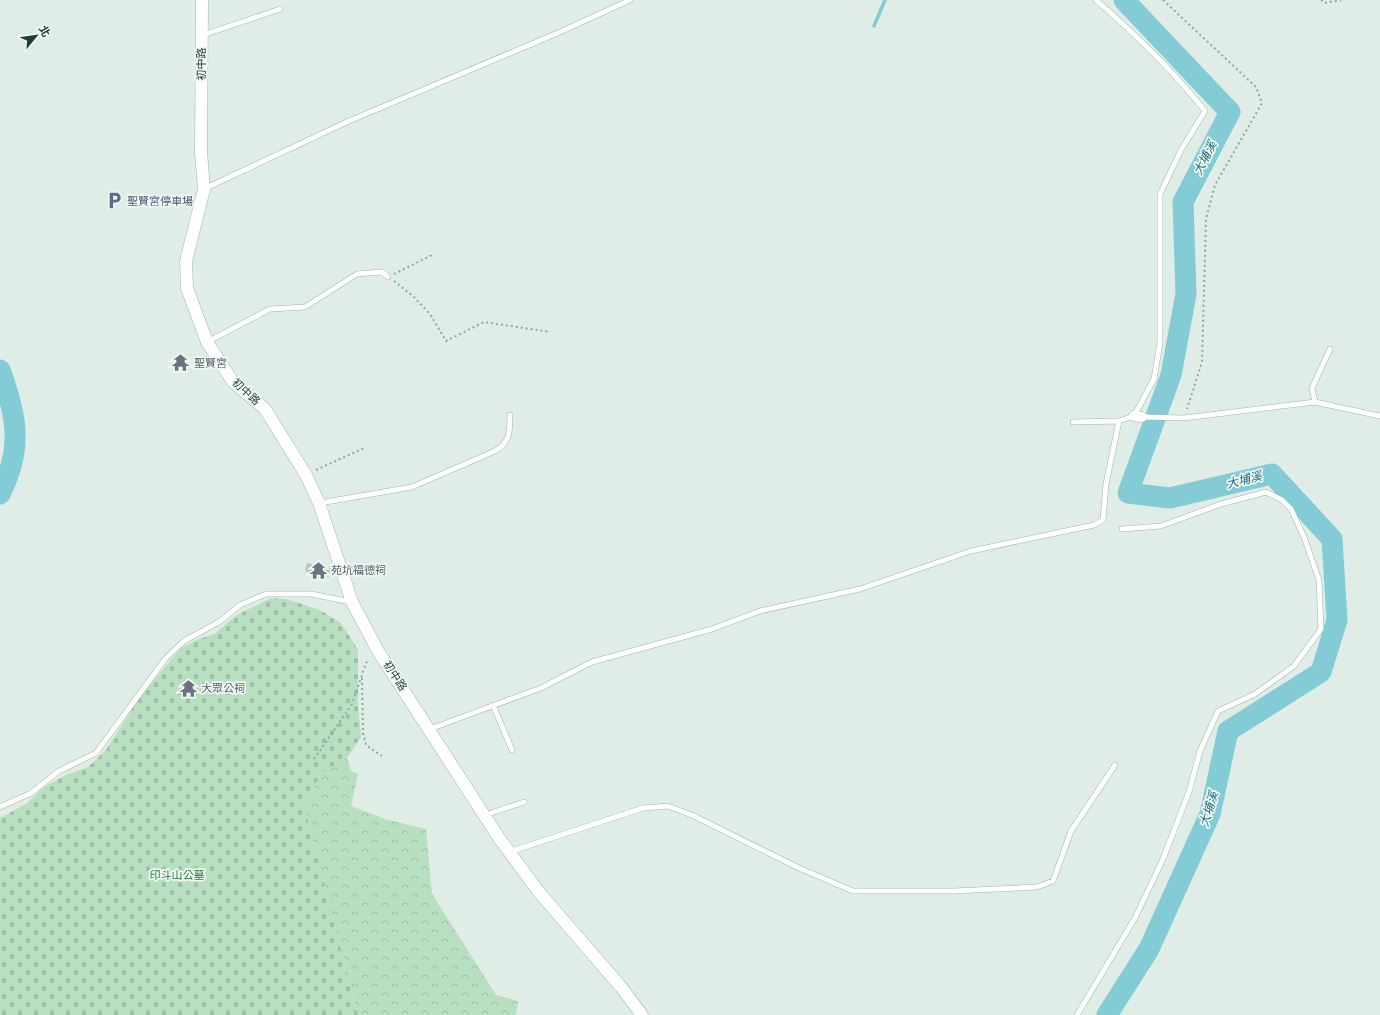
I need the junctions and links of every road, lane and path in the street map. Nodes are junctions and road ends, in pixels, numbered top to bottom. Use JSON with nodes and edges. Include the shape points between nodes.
{"nodes":[{"id":1,"x":202,"y":0,"type":"edge"},
{"id":2,"x":630,"y":0,"type":"edge"},
{"id":3,"x":1096,"y":0,"type":"edge"},
{"id":4,"x":1163,"y":0,"type":"edge"},
{"id":5,"x":1321,"y":0,"type":"edge"},
{"id":6,"x":1342,"y":0,"type":"edge"},
{"id":7,"x":280,"y":9,"type":"dead end"},
{"id":8,"x":202,"y":35,"type":"junction"},
{"id":9,"x":204,"y":189,"type":"junction"},
{"id":10,"x":432,"y":255,"type":"dead end"},
{"id":11,"x":388,"y":277,"type":"junction"},
{"id":12,"x":550,"y":332,"type":"dead end"},
{"id":13,"x":207,"y":342,"type":"junction"},
{"id":14,"x":1330,"y":349,"type":"dead end"},
{"id":15,"x":1315,"y":402,"type":"junction"},
{"id":16,"x":510,"y":415,"type":"dead end"},
{"id":17,"x":1138,"y":416,"type":"junction"},
{"id":18,"x":1380,"y":416,"type":"edge"},
{"id":19,"x":1184,"y":418,"type":"junction"},
{"id":20,"x":1119,"y":421,"type":"junction"},
{"id":21,"x":1073,"y":422,"type":"dead end"},
{"id":22,"x":364,"y":448,"type":"dead end"},
{"id":23,"x":306,"y":475,"type":"junction"},
{"id":24,"x":319,"y":503,"type":"junction"},
{"id":25,"x":1122,"y":530,"type":"dead end"},
{"id":26,"x":352,"y":602,"type":"junction"},
{"id":27,"x":378,"y":651,"type":"junction"},
{"id":28,"x":362,"y":675,"type":"junction"},
{"id":29,"x":494,"y":706,"type":"junction"},
{"id":30,"x":430,"y":729,"type":"junction"},
{"id":31,"x":512,"y":750,"type":"dead end"},
{"id":32,"x":382,"y":756,"type":"dead end"},
{"id":33,"x":314,"y":759,"type":"dead end"},
{"id":34,"x":1115,"y":765,"type":"dead end"},
{"id":35,"x":524,"y":802,"type":"dead end"},
{"id":36,"x":0,"y":807,"type":"edge"},
{"id":37,"x":484,"y":815,"type":"junction"},
{"id":38,"x":509,"y":852,"type":"junction"},
{"id":39,"x":642,"y":1015,"type":"edge"},
{"id":40,"x":1078,"y":1015,"type":"edge"}],
"edges":[{"from":1,"to":8,"type":"street","name":"初中路"},
{"from":2,"to":9,"type":"lane","via":[[349,121]]},
{"from":3,"to":17,"type":"lane","via":[[1181,83],[1205,111],[1180,150],[1160,194],[1160,343],[1154,379]]},
{"from":4,"to":19,"type":"path","via":[[1256,87],[1262,103],[1215,185],[1206,219],[1202,362]]},
{"from":5,"to":6,"type":"path","via":[[1325,3]]},
{"from":7,"to":8,"type":"lane"},
{"from":8,"to":9,"type":"street","name":"初中路","via":[[201,152]]},
{"from":9,"to":13,"type":"street","name":"初中路","via":[[186,261],[187,288]]},
{"from":10,"to":11,"type":"path"},
{"from":11,"to":12,"type":"path","via":[[414,297],[430,314],[446,341],[484,322]]},
{"from":11,"to":13,"type":"lane","via":[[382,272],[356,274],[305,307],[270,309]]},
{"from":13,"to":23,"type":"street","name":"初中路","via":[[233,382],[265,409]]},
{"from":14,"to":15,"type":"lane","via":[[1312,388]]},
{"from":15,"to":18,"type":"lane"},
{"from":15,"to":19,"type":"lane"},
{"from":16,"to":24,"type":"lane","via":[[510,430],[504,446],[495,451],[412,487]]},
{"from":17,"to":19,"type":"lane"},
{"from":17,"to":20,"type":"lane"},
{"from":20,"to":21,"type":"lane"},
{"from":20,"to":29,"type":"lane","via":[[1106,484],[1103,520],[1094,525],[972,551],[860,589],[760,611],[712,629],[592,662],[541,688]]},
{"from":22,"to":23,"type":"path"},
{"from":23,"to":24,"type":"street","name":"初中路"},
{"from":24,"to":26,"type":"street","name":"初中路"},
{"from":25,"to":40,"type":"lane","via":[[1161,526],[1220,504],[1266,492],[1282,500],[1291,509],[1304,537],[1319,580],[1322,628],[1294,666],[1255,694],[1218,711],[1200,751],[1189,792],[1163,859],[1135,918]]},
{"from":26,"to":27,"type":"street","name":"初中路"},
{"from":26,"to":36,"type":"lane","via":[[311,594],[266,594],[240,605],[219,622],[184,641],[166,658],[96,753],[59,771],[32,793]]},
{"from":27,"to":28,"type":"path","via":[[366,663]]},
{"from":27,"to":30,"type":"street","name":"初中路"},
{"from":28,"to":32,"type":"path","via":[[363,733],[366,745]]},
{"from":28,"to":33,"type":"path","via":[[352,704]]},
{"from":29,"to":30,"type":"lane"},
{"from":29,"to":31,"type":"lane"},
{"from":30,"to":37,"type":"street","name":"初中路"},
{"from":34,"to":38,"type":"lane","via":[[1071,831],[1053,881],[1037,887],[954,891],[853,891],[668,806],[643,808]]},
{"from":35,"to":37,"type":"lane"},
{"from":37,"to":38,"type":"street","name":"初中路"},
{"from":38,"to":39,"type":"street","name":"初中路","via":[[538,891]]}]}
